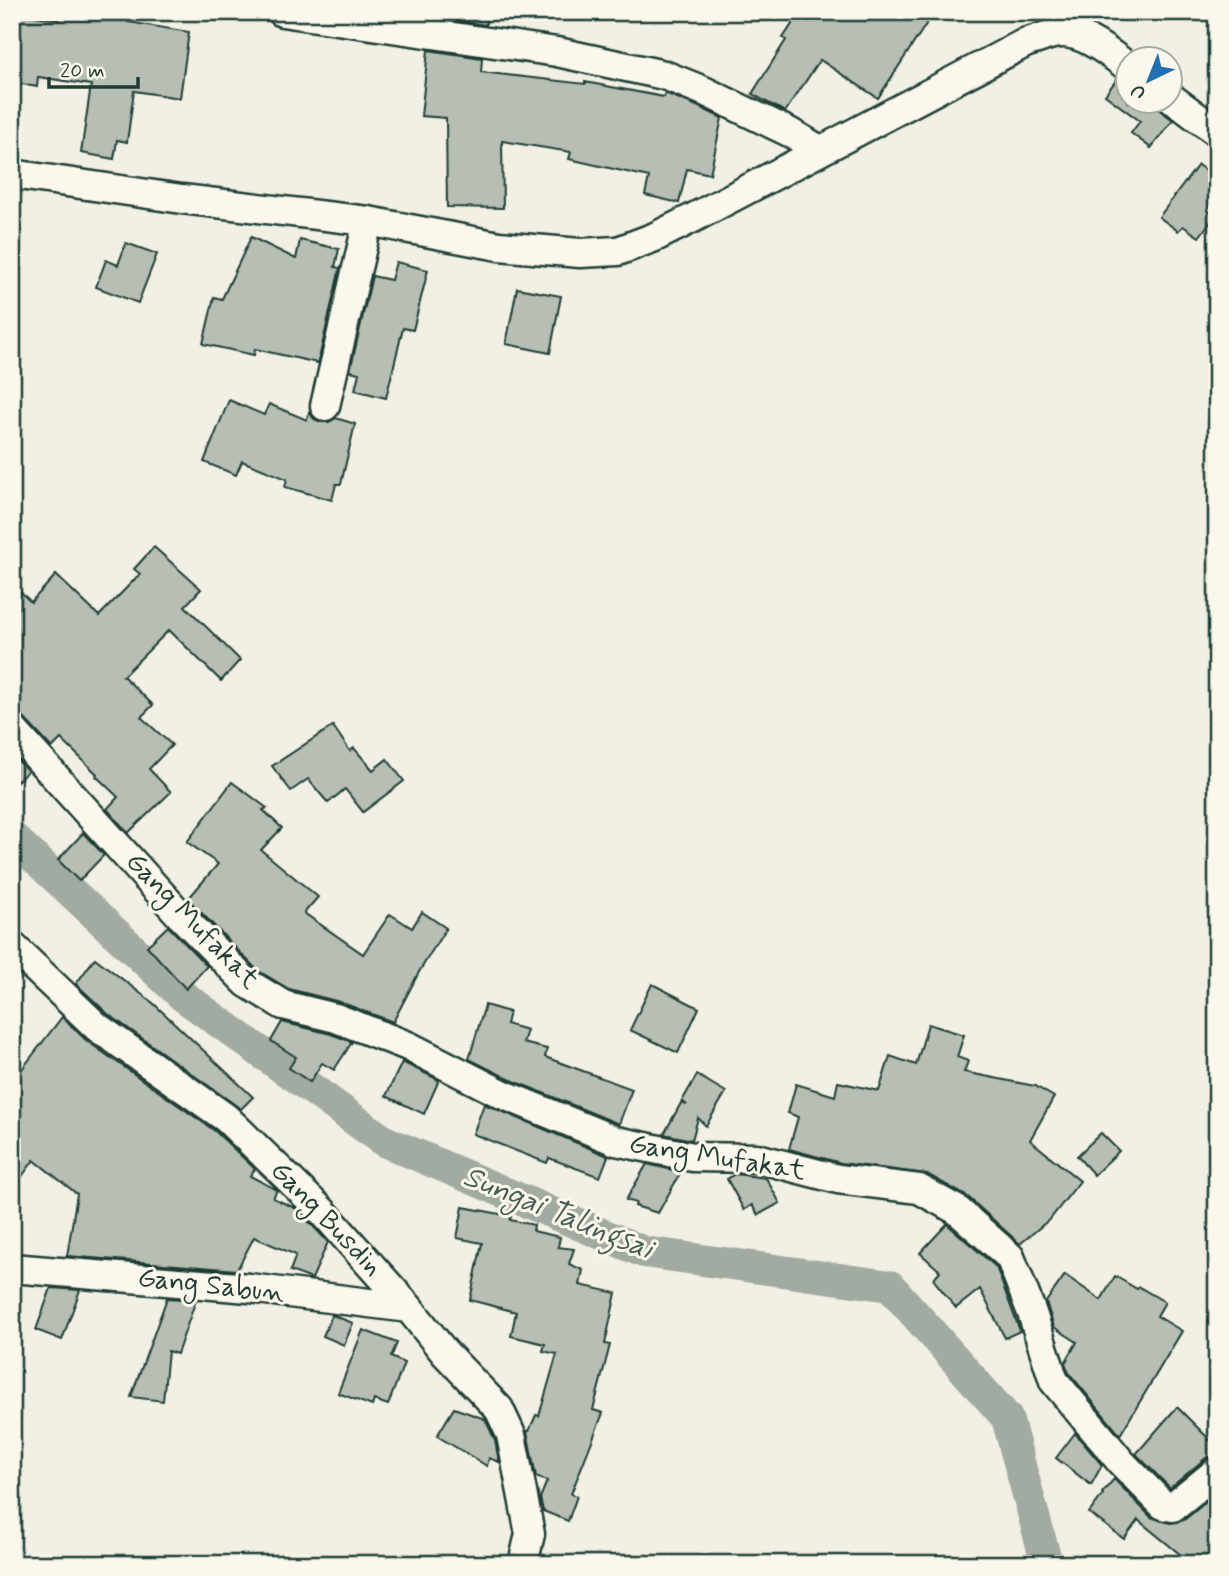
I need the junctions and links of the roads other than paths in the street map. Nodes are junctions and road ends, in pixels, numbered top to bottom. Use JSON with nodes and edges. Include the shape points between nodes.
{"nodes":[{"id":1,"x":282,"y":12,"type":"edge"},
{"id":2,"x":1114,"y":58,"type":"edge"},
{"id":3,"x":1184,"y":107,"type":"edge"},
{"id":4,"x":1217,"y":132,"type":"edge"},
{"id":5,"x":820,"y":150,"type":"junction"},
{"id":6,"x":12,"y":174,"type":"edge"},
{"id":7,"x":368,"y":220,"type":"junction"},
{"id":8,"x":325,"y":406,"type":"dead end"},
{"id":9,"x":12,"y":729,"type":"edge"},
{"id":10,"x":12,"y":946,"type":"edge"},
{"id":11,"x":12,"y":1268,"type":"edge"},
{"id":12,"x":409,"y":1308,"type":"junction"},
{"id":13,"x":1217,"y":1471,"type":"edge"},
{"id":14,"x":523,"y":1564,"type":"edge"}],
"edges":[{"from":1,"to":5,"type":"street","via":[[557,52],[664,75]]},
{"from":2,"to":5,"type":"street","via":[[1073,36],[1056,33],[1027,42]]},
{"from":3,"to":4,"type":"street"},
{"from":5,"to":7,"type":"street","via":[[655,237],[618,251],[580,253],[499,246]]},
{"from":6,"to":7,"type":"street"},
{"from":7,"to":8,"type":"street"},
{"from":9,"to":13,"type":"street","name":"Gang Mufakat","via":[[181,916],[265,996],[408,1046],[502,1094],[616,1141],[694,1157],[757,1158],[838,1180],[919,1189],[957,1210],[1010,1257],[1054,1381],[1163,1505],[1172,1507]]},
{"from":10,"to":12,"type":"street","name":"Gang Busdin","via":[[97,1027],[226,1118],[323,1212]]},
{"from":11,"to":12,"type":"street","name":"Gang Sabun","via":[[249,1288]]},
{"from":12,"to":14,"type":"street","name":"Gang Busdin","via":[[499,1409],[511,1435],[530,1534]]}]}
